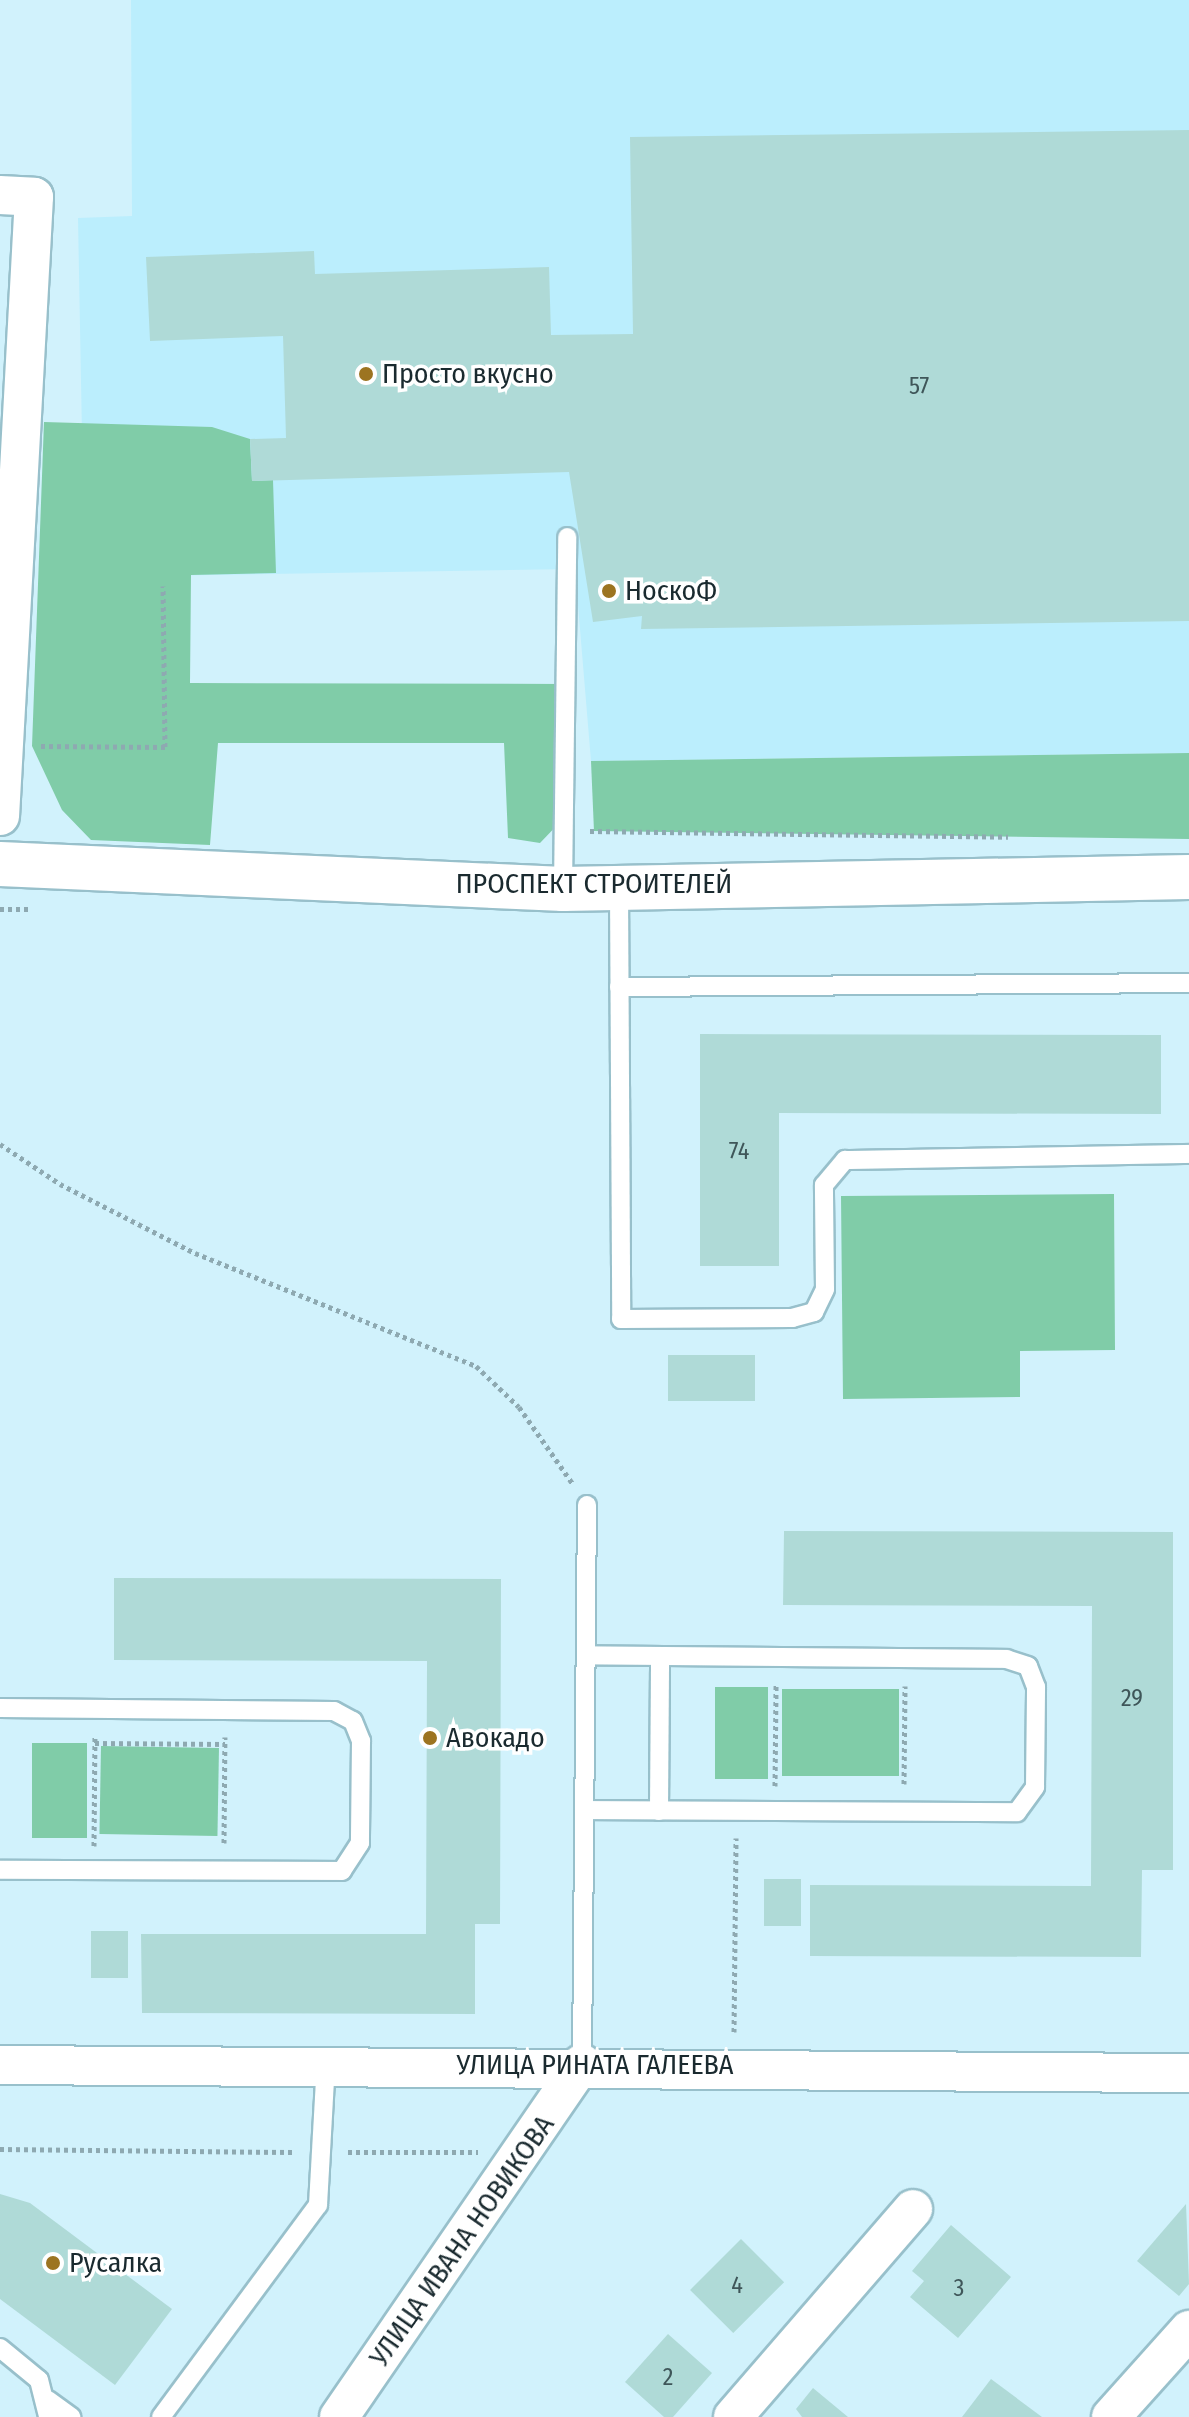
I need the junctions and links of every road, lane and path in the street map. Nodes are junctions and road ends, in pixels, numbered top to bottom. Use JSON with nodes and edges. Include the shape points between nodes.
{"nodes":[{"id":1,"x":0,"y":195,"type":"edge"},
{"id":2,"x":567,"y":537,"type":"dead end"},
{"id":3,"x":163,"y":586,"type":"dead end"},
{"id":4,"x":4,"y":745,"type":"junction"},
{"id":5,"x":0,"y":816,"type":"edge"},
{"id":6,"x":564,"y":832,"type":"junction"},
{"id":7,"x":1017,"y":837,"type":"dead end"},
{"id":8,"x":0,"y":864,"type":"edge"},
{"id":9,"x":1189,"y":877,"type":"edge"},
{"id":10,"x":619,"y":888,"type":"junction"},
{"id":11,"x":563,"y":889,"type":"junction"},
{"id":12,"x":1189,"y":983,"type":"edge"},
{"id":13,"x":619,"y":987,"type":"junction"},
{"id":14,"x":0,"y":1144,"type":"edge"},
{"id":15,"x":1189,"y":1154,"type":"edge"},
{"id":16,"x":587,"y":1505,"type":"joint"},
{"id":17,"x":586,"y":1655,"type":"junction"},
{"id":18,"x":660,"y":1656,"type":"junction"},
{"id":19,"x":776,"y":1657,"type":"junction"},
{"id":20,"x":905,"y":1658,"type":"junction"},
{"id":21,"x":0,"y":1708,"type":"edge"},
{"id":22,"x":96,"y":1709,"type":"junction"},
{"id":23,"x":225,"y":1711,"type":"junction"},
{"id":24,"x":95,"y":1743,"type":"junction"},
{"id":25,"x":225,"y":1744,"type":"junction"},
{"id":26,"x":585,"y":1810,"type":"junction"},
{"id":27,"x":659,"y":1811,"type":"junction"},
{"id":28,"x":736,"y":1811,"type":"junction"},
{"id":29,"x":774,"y":1811,"type":"junction"},
{"id":30,"x":904,"y":1813,"type":"junction"},
{"id":31,"x":0,"y":1870,"type":"edge"},
{"id":32,"x":94,"y":1871,"type":"junction"},
{"id":33,"x":224,"y":1872,"type":"junction"},
{"id":34,"x":734,"y":2033,"type":"dead end"},
{"id":35,"x":582,"y":2063,"type":"junction"},
{"id":36,"x":326,"y":2064,"type":"junction"},
{"id":37,"x":0,"y":2065,"type":"edge"},
{"id":38,"x":1189,"y":2073,"type":"edge"},
{"id":39,"x":537,"y":2137,"type":"junction"},
{"id":40,"x":0,"y":2149,"type":"edge"},
{"id":41,"x":325,"y":2153,"type":"junction"},
{"id":42,"x":913,"y":2209,"type":"dead end"},
{"id":43,"x":1189,"y":2330,"type":"edge"},
{"id":44,"x":0,"y":2348,"type":"edge"},
{"id":45,"x":48,"y":2408,"type":"edge"},
{"id":46,"x":71,"y":2417,"type":"edge"},
{"id":47,"x":161,"y":2417,"type":"edge"},
{"id":48,"x":339,"y":2417,"type":"edge"},
{"id":49,"x":733,"y":2417,"type":"edge"},
{"id":50,"x":1111,"y":2417,"type":"edge"}],
"edges":[{"from":1,"to":4,"type":"street","via":[[34,197]]},
{"from":2,"to":6,"type":"lane"},
{"from":3,"to":4,"type":"path","via":[[165,747]]},
{"from":4,"to":5,"type":"street"},
{"from":6,"to":7,"type":"path"},
{"from":6,"to":11,"type":"lane"},
{"from":8,"to":11,"type":"street","name":"ПРОСПЕКТ СТРОИТЕЛЕЙ"},
{"from":9,"to":10,"type":"street","name":"ПРОСПЕКТ СТРОИТЕЛЕЙ"},
{"from":10,"to":11,"type":"street","name":"ПРОСПЕКТ СТРОИТЕЛЕЙ"},
{"from":10,"to":13,"type":"lane"},
{"from":12,"to":13,"type":"lane"},
{"from":13,"to":15,"type":"lane","via":[[621,1319],[792,1318],[814,1312],[825,1289],[824,1185],[845,1160]]},
{"from":14,"to":16,"type":"path","via":[[60,1184],[195,1253],[476,1366],[519,1407]]},
{"from":16,"to":17,"type":"lane"},
{"from":17,"to":18,"type":"lane"},
{"from":17,"to":26,"type":"lane"},
{"from":18,"to":19,"type":"lane"},
{"from":18,"to":27,"type":"lane"},
{"from":19,"to":20,"type":"lane"},
{"from":19,"to":29,"type":"path"},
{"from":20,"to":30,"type":"path"},
{"from":20,"to":30,"type":"lane","via":[[1018,1660],[1036,1687],[1035,1787],[1025,1807]]},
{"from":21,"to":22,"type":"lane"},
{"from":22,"to":23,"type":"lane"},
{"from":22,"to":24,"type":"path"},
{"from":23,"to":25,"type":"path"},
{"from":23,"to":33,"type":"lane","via":[[334,1711],[353,1721],[361,1741],[358,1855],[342,1871]]},
{"from":24,"to":25,"type":"path"},
{"from":24,"to":32,"type":"path"},
{"from":25,"to":33,"type":"path"},
{"from":26,"to":27,"type":"lane"},
{"from":26,"to":35,"type":"lane"},
{"from":27,"to":28,"type":"lane"},
{"from":28,"to":29,"type":"lane"},
{"from":28,"to":34,"type":"path"},
{"from":29,"to":30,"type":"lane"},
{"from":31,"to":32,"type":"lane"},
{"from":32,"to":33,"type":"lane"},
{"from":35,"to":36,"type":"street","name":"УЛИЦА РИНАТА ГАЛЕЕВА"},
{"from":35,"to":38,"type":"street","name":"УЛИЦА РИНАТА ГАЛЕЕВА"},
{"from":35,"to":39,"type":"street","name":"УЛИЦА ИВАНА НОВИКОВА"},
{"from":36,"to":37,"type":"street","name":"УЛИЦА РИНАТА ГАЛЕЕВА"},
{"from":36,"to":41,"type":"lane"},
{"from":39,"to":41,"type":"path","via":[[487,2152]]},
{"from":39,"to":48,"type":"street","name":"УЛИЦА ИВАНА НОВИКОВА"},
{"from":40,"to":41,"type":"path"},
{"from":41,"to":47,"type":"lane","via":[[318,2205]]},
{"from":42,"to":49,"type":"street"},
{"from":43,"to":50,"type":"street"},
{"from":44,"to":45,"type":"lane","via":[[39,2380]]},
{"from":45,"to":46,"type":"lane"}]}
